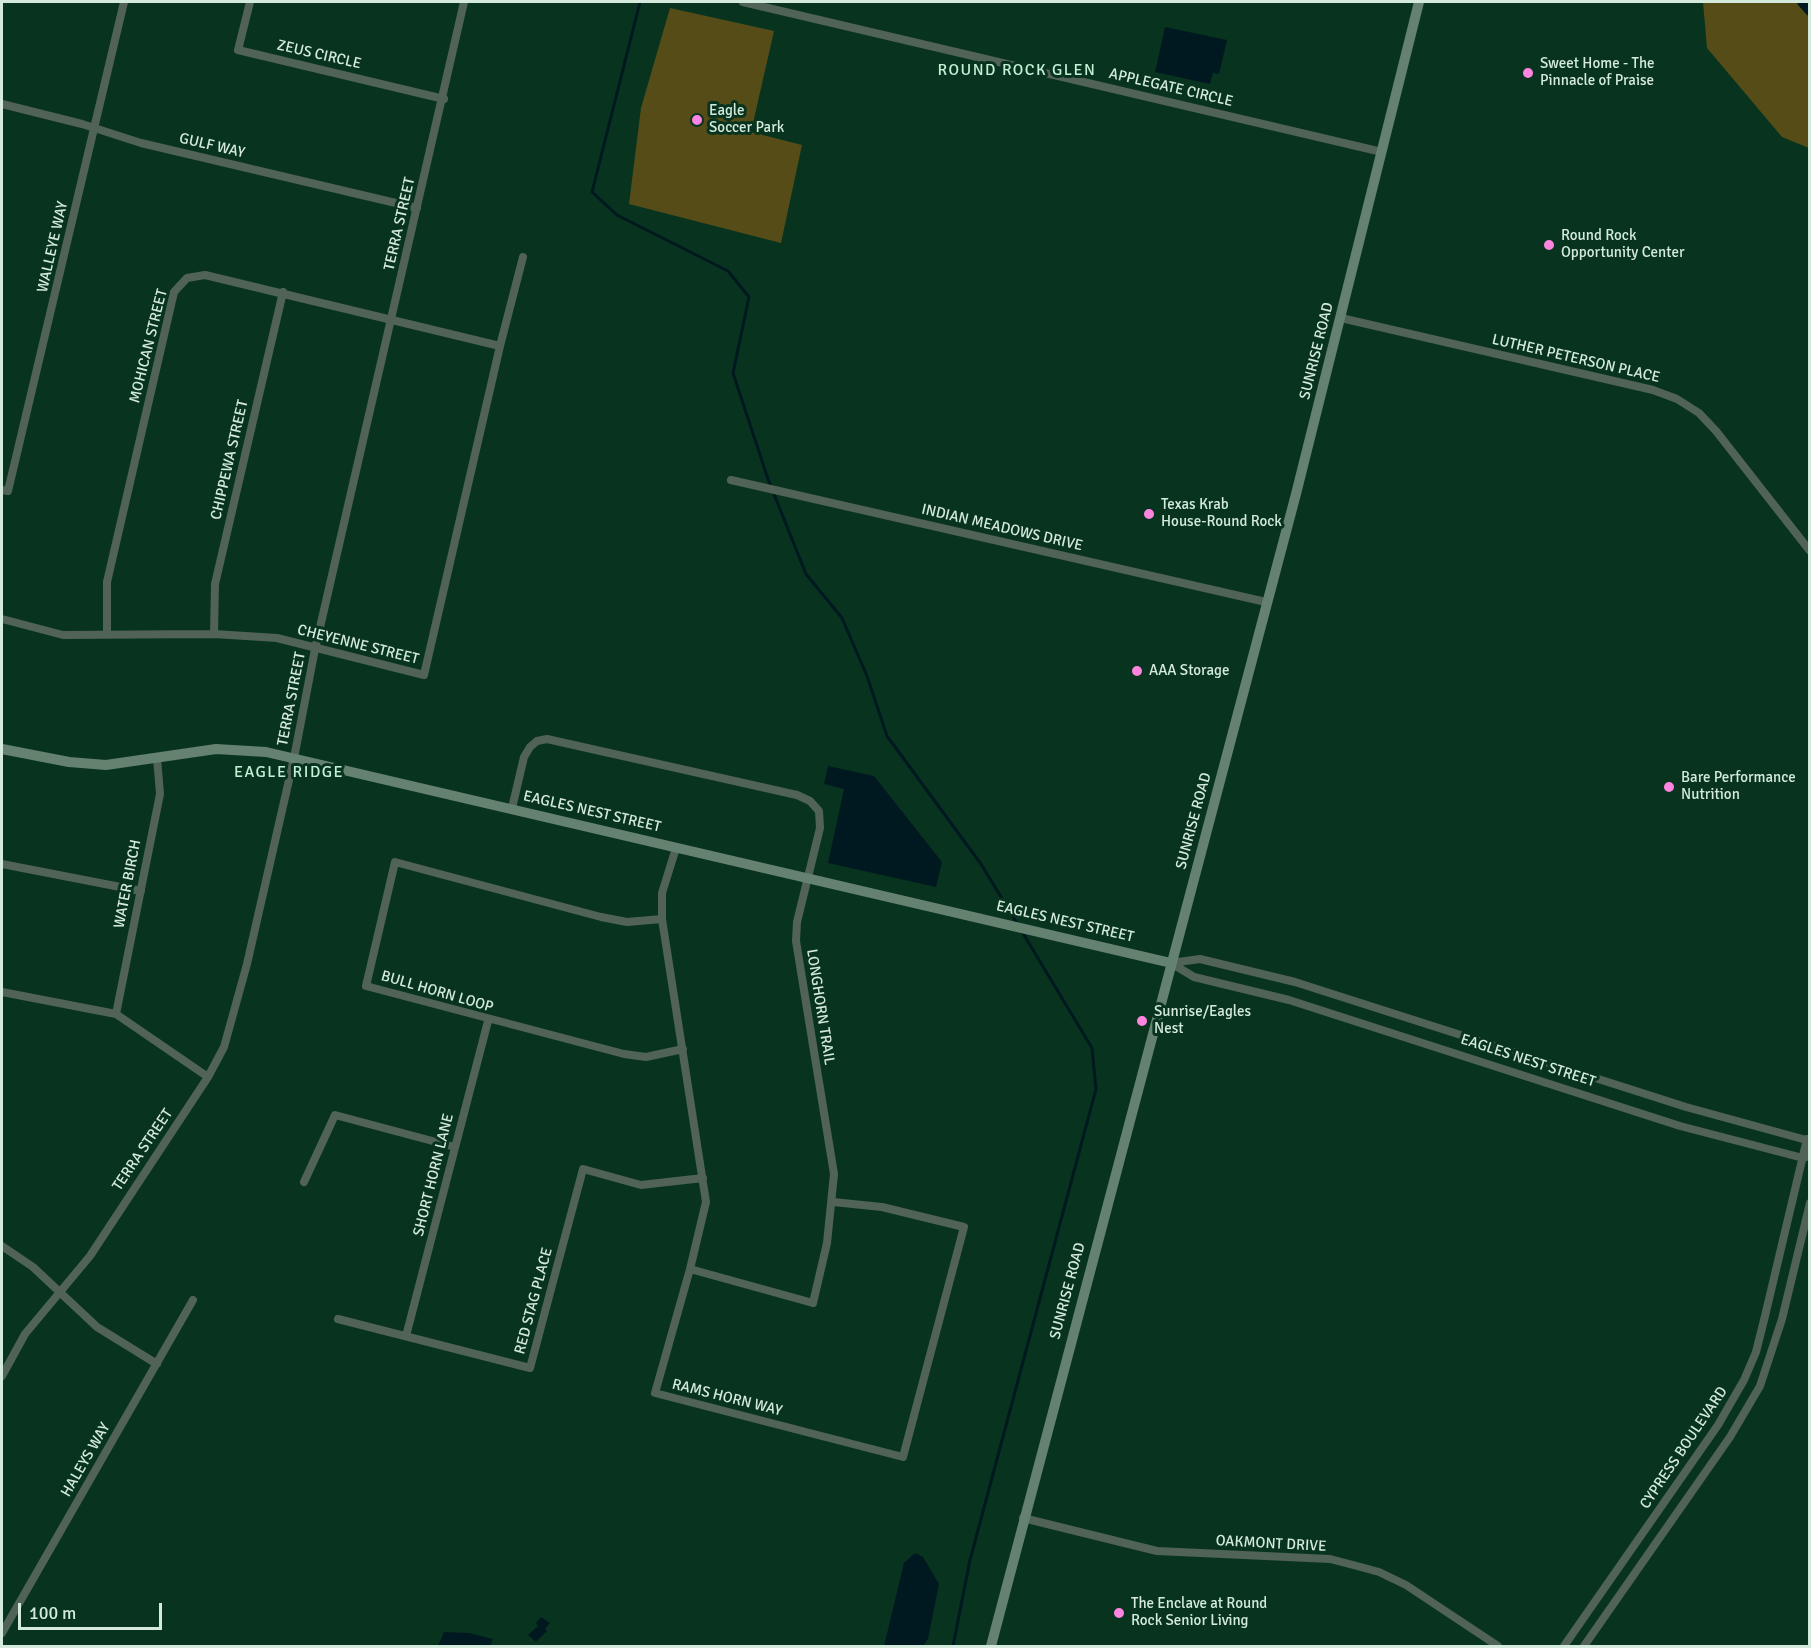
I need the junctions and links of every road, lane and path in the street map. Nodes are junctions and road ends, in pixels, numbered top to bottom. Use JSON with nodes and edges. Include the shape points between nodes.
{"nodes":[{"id":1,"x":124,"y":2,"type":"edge"},
{"id":2,"x":250,"y":2,"type":"edge"},
{"id":3,"x":464,"y":2,"type":"edge"},
{"id":4,"x":743,"y":2,"type":"edge"},
{"id":5,"x":1419,"y":2,"type":"edge"},
{"id":6,"x":444,"y":99,"type":"junction"},
{"id":7,"x":2,"y":104,"type":"edge"},
{"id":8,"x":95,"y":128,"type":"junction"},
{"id":9,"x":1382,"y":152,"type":"junction"},
{"id":10,"x":417,"y":208,"type":"junction"},
{"id":11,"x":523,"y":257,"type":"dead end"},
{"id":12,"x":283,"y":292,"type":"junction"},
{"id":13,"x":392,"y":318,"type":"junction"},
{"id":14,"x":1341,"y":318,"type":"junction"},
{"id":15,"x":500,"y":346,"type":"junction"},
{"id":16,"x":731,"y":480,"type":"dead end"},
{"id":17,"x":2,"y":490,"type":"edge"},
{"id":18,"x":1809,"y":551,"type":"edge"},
{"id":19,"x":1266,"y":602,"type":"junction"},
{"id":20,"x":2,"y":619,"type":"edge"},
{"id":21,"x":107,"y":633,"type":"junction"},
{"id":22,"x":214,"y":634,"type":"junction"},
{"id":23,"x":315,"y":649,"type":"junction"},
{"id":24,"x":2,"y":749,"type":"edge"},
{"id":25,"x":157,"y":758,"type":"junction"},
{"id":26,"x":294,"y":758,"type":"junction"},
{"id":27,"x":512,"y":808,"type":"junction"},
{"id":28,"x":676,"y":848,"type":"junction"},
{"id":29,"x":2,"y":864,"type":"edge"},
{"id":30,"x":808,"y":877,"type":"junction"},
{"id":31,"x":141,"y":891,"type":"junction"},
{"id":32,"x":662,"y":919,"type":"junction"},
{"id":33,"x":1172,"y":963,"type":"junction"},
{"id":34,"x":2,"y":992,"type":"edge"},
{"id":35,"x":116,"y":1014,"type":"junction"},
{"id":36,"x":488,"y":1021,"type":"junction"},
{"id":37,"x":682,"y":1049,"type":"junction"},
{"id":38,"x":208,"y":1077,"type":"junction"},
{"id":39,"x":1808,"y":1140,"type":"edge"},
{"id":40,"x":455,"y":1147,"type":"junction"},
{"id":41,"x":1806,"y":1157,"type":"edge"},
{"id":42,"x":703,"y":1178,"type":"junction"},
{"id":43,"x":304,"y":1182,"type":"dead end"},
{"id":44,"x":832,"y":1202,"type":"junction"},
{"id":45,"x":1809,"y":1203,"type":"edge"},
{"id":46,"x":2,"y":1246,"type":"edge"},
{"id":47,"x":690,"y":1269,"type":"junction"},
{"id":48,"x":59,"y":1291,"type":"junction"},
{"id":49,"x":193,"y":1300,"type":"dead end"},
{"id":50,"x":338,"y":1319,"type":"dead end"},
{"id":51,"x":406,"y":1336,"type":"junction"},
{"id":52,"x":157,"y":1364,"type":"junction"},
{"id":53,"x":2,"y":1376,"type":"edge"},
{"id":54,"x":1023,"y":1518,"type":"junction"},
{"id":55,"x":2,"y":1633,"type":"edge"},
{"id":56,"x":991,"y":1647,"type":"edge"},
{"id":57,"x":1498,"y":1647,"type":"edge"},
{"id":58,"x":1564,"y":1647,"type":"edge"},
{"id":59,"x":1584,"y":1647,"type":"edge"}],
"edges":[{"from":1,"to":8,"type":"street","name":"WALLEYE WAY"},
{"from":2,"to":6,"type":"street","name":"ZEUS CIRCLE","via":[[238,50]]},
{"from":3,"to":6,"type":"street","name":"TERRA STREET"},
{"from":4,"to":9,"type":"street","name":"APPLEGATE CIRCLE"},
{"from":5,"to":9,"type":"main road","name":"SUNRISE ROAD"},
{"from":6,"to":10,"type":"street","name":"TERRA STREET"},
{"from":7,"to":8,"type":"street","name":"GULF WAY"},
{"from":8,"to":10,"type":"street","name":"GULF WAY","via":[[141,143]]},
{"from":8,"to":17,"type":"street","name":"WALLEYE WAY","via":[[8,491]]},
{"from":9,"to":14,"type":"main road","name":"SUNRISE ROAD"},
{"from":10,"to":13,"type":"street","name":"TERRA STREET"},
{"from":11,"to":15,"type":"street","name":"CHEYENNE STREET"},
{"from":12,"to":13,"type":"street","name":"MOHICAN STREET"},
{"from":12,"to":21,"type":"street","name":"MOHICAN STREET","via":[[196,274],[174,292],[107,582]]},
{"from":12,"to":22,"type":"street","name":"CHIPPEWA STREET","via":[[215,584]]},
{"from":13,"to":15,"type":"street","name":"MOHICAN STREET"},
{"from":13,"to":23,"type":"street","name":"TERRA STREET"},
{"from":14,"to":18,"type":"street","name":"LUTHER PETERSON PLACE","via":[[1653,390],[1677,399],[1699,413],[1716,431]]},
{"from":14,"to":19,"type":"main road","name":"SUNRISE ROAD"},
{"from":15,"to":23,"type":"street","name":"CHEYENNE STREET","via":[[424,675]]},
{"from":16,"to":19,"type":"street","name":"INDIAN MEADOWS DRIVE"},
{"from":19,"to":33,"type":"main road","name":"SUNRISE ROAD"},
{"from":20,"to":21,"type":"street","name":"CHEYENNE STREET","via":[[63,634]]},
{"from":21,"to":22,"type":"street","name":"CHEYENNE STREET"},
{"from":22,"to":23,"type":"street","name":"CHEYENNE STREET","via":[[269,637]]},
{"from":23,"to":26,"type":"street","name":"TERRA STREET"},
{"from":24,"to":25,"type":"main road","name":"EAGLES NEST STREET","via":[[84,764],[127,764]]},
{"from":25,"to":26,"type":"main road","name":"EAGLES NEST STREET","via":[[233,749]]},
{"from":25,"to":31,"type":"street","name":"WATER BIRCH","via":[[160,794]]},
{"from":26,"to":27,"type":"main road","name":"EAGLES NEST STREET"},
{"from":26,"to":38,"type":"street","name":"TERRA STREET","via":[[237,1006],[224,1047]]},
{"from":27,"to":28,"type":"main road","name":"EAGLES NEST STREET"},
{"from":27,"to":30,"type":"street","name":"LONGHORN TRAIL","via":[[524,757],[537,741],[547,739],[797,795],[815,805],[820,818]]},
{"from":28,"to":30,"type":"main road","name":"EAGLES NEST STREET"},
{"from":28,"to":32,"type":"street","name":"RAMS HORN WAY","via":[[662,893]]},
{"from":29,"to":31,"type":"street"},
{"from":30,"to":33,"type":"main road","name":"EAGLES NEST STREET"},
{"from":30,"to":44,"type":"street","name":"LONGHORN TRAIL","via":[[797,922],[797,950],[834,1174]]},
{"from":31,"to":35,"type":"street","name":"WATER BIRCH"},
{"from":32,"to":36,"type":"street","name":"BULL HORN LOOP","via":[[627,922],[601,917],[395,862],[366,986]]},
{"from":32,"to":37,"type":"street","name":"RAMS HORN WAY"},
{"from":33,"to":39,"type":"street","name":"EAGLES NEST STREET","via":[[1200,959],[1295,982],[1686,1107]]},
{"from":33,"to":41,"type":"street","name":"EAGLES NEST STREET","via":[[1194,976],[1289,1000],[1680,1126]]},
{"from":33,"to":54,"type":"main road","name":"SUNRISE ROAD"},
{"from":34,"to":35,"type":"street"},
{"from":35,"to":38,"type":"street"},
{"from":36,"to":37,"type":"street","name":"BULL HORN LOOP","via":[[624,1054],[646,1057]]},
{"from":36,"to":40,"type":"street","name":"SHORT HORN LANE"},
{"from":37,"to":42,"type":"street","name":"RAMS HORN WAY"},
{"from":38,"to":48,"type":"street","name":"TERRA STREET","via":[[90,1257]]},
{"from":39,"to":41,"type":"street","name":"CYPRESS BOULEVARD"},
{"from":40,"to":43,"type":"street","via":[[335,1115]]},
{"from":40,"to":51,"type":"street","name":"SHORT HORN LANE"},
{"from":41,"to":58,"type":"street","name":"CYPRESS BOULEVARD","via":[[1756,1352],[1732,1403]]},
{"from":42,"to":47,"type":"street","name":"RAMS HORN WAY","via":[[706,1202]]},
{"from":42,"to":51,"type":"street","name":"RED STAG PLACE","via":[[641,1185],[583,1169],[530,1368]]},
{"from":44,"to":47,"type":"street","name":"LONGHORN TRAIL","via":[[813,1303]]},
{"from":44,"to":47,"type":"street","name":"RAMS HORN WAY","via":[[882,1207],[964,1227],[903,1457],[655,1393]]},
{"from":45,"to":59,"type":"street","name":"CYPRESS BOULEVARD","via":[[1782,1319],[1760,1386],[1730,1437]]},
{"from":46,"to":48,"type":"street"},
{"from":48,"to":52,"type":"street","via":[[97,1327]]},
{"from":48,"to":53,"type":"street","name":"TERRA STREET","via":[[25,1334]]},
{"from":49,"to":52,"type":"street","name":"HALEYS WAY"},
{"from":50,"to":51,"type":"street","name":"RED STAG PLACE"},
{"from":52,"to":55,"type":"street","name":"HALEYS WAY"},
{"from":54,"to":56,"type":"main road","name":"SUNRISE ROAD"},
{"from":54,"to":57,"type":"street","name":"OAKMONT DRIVE","via":[[1157,1551],[1329,1559],[1358,1566],[1406,1585]]}]}
